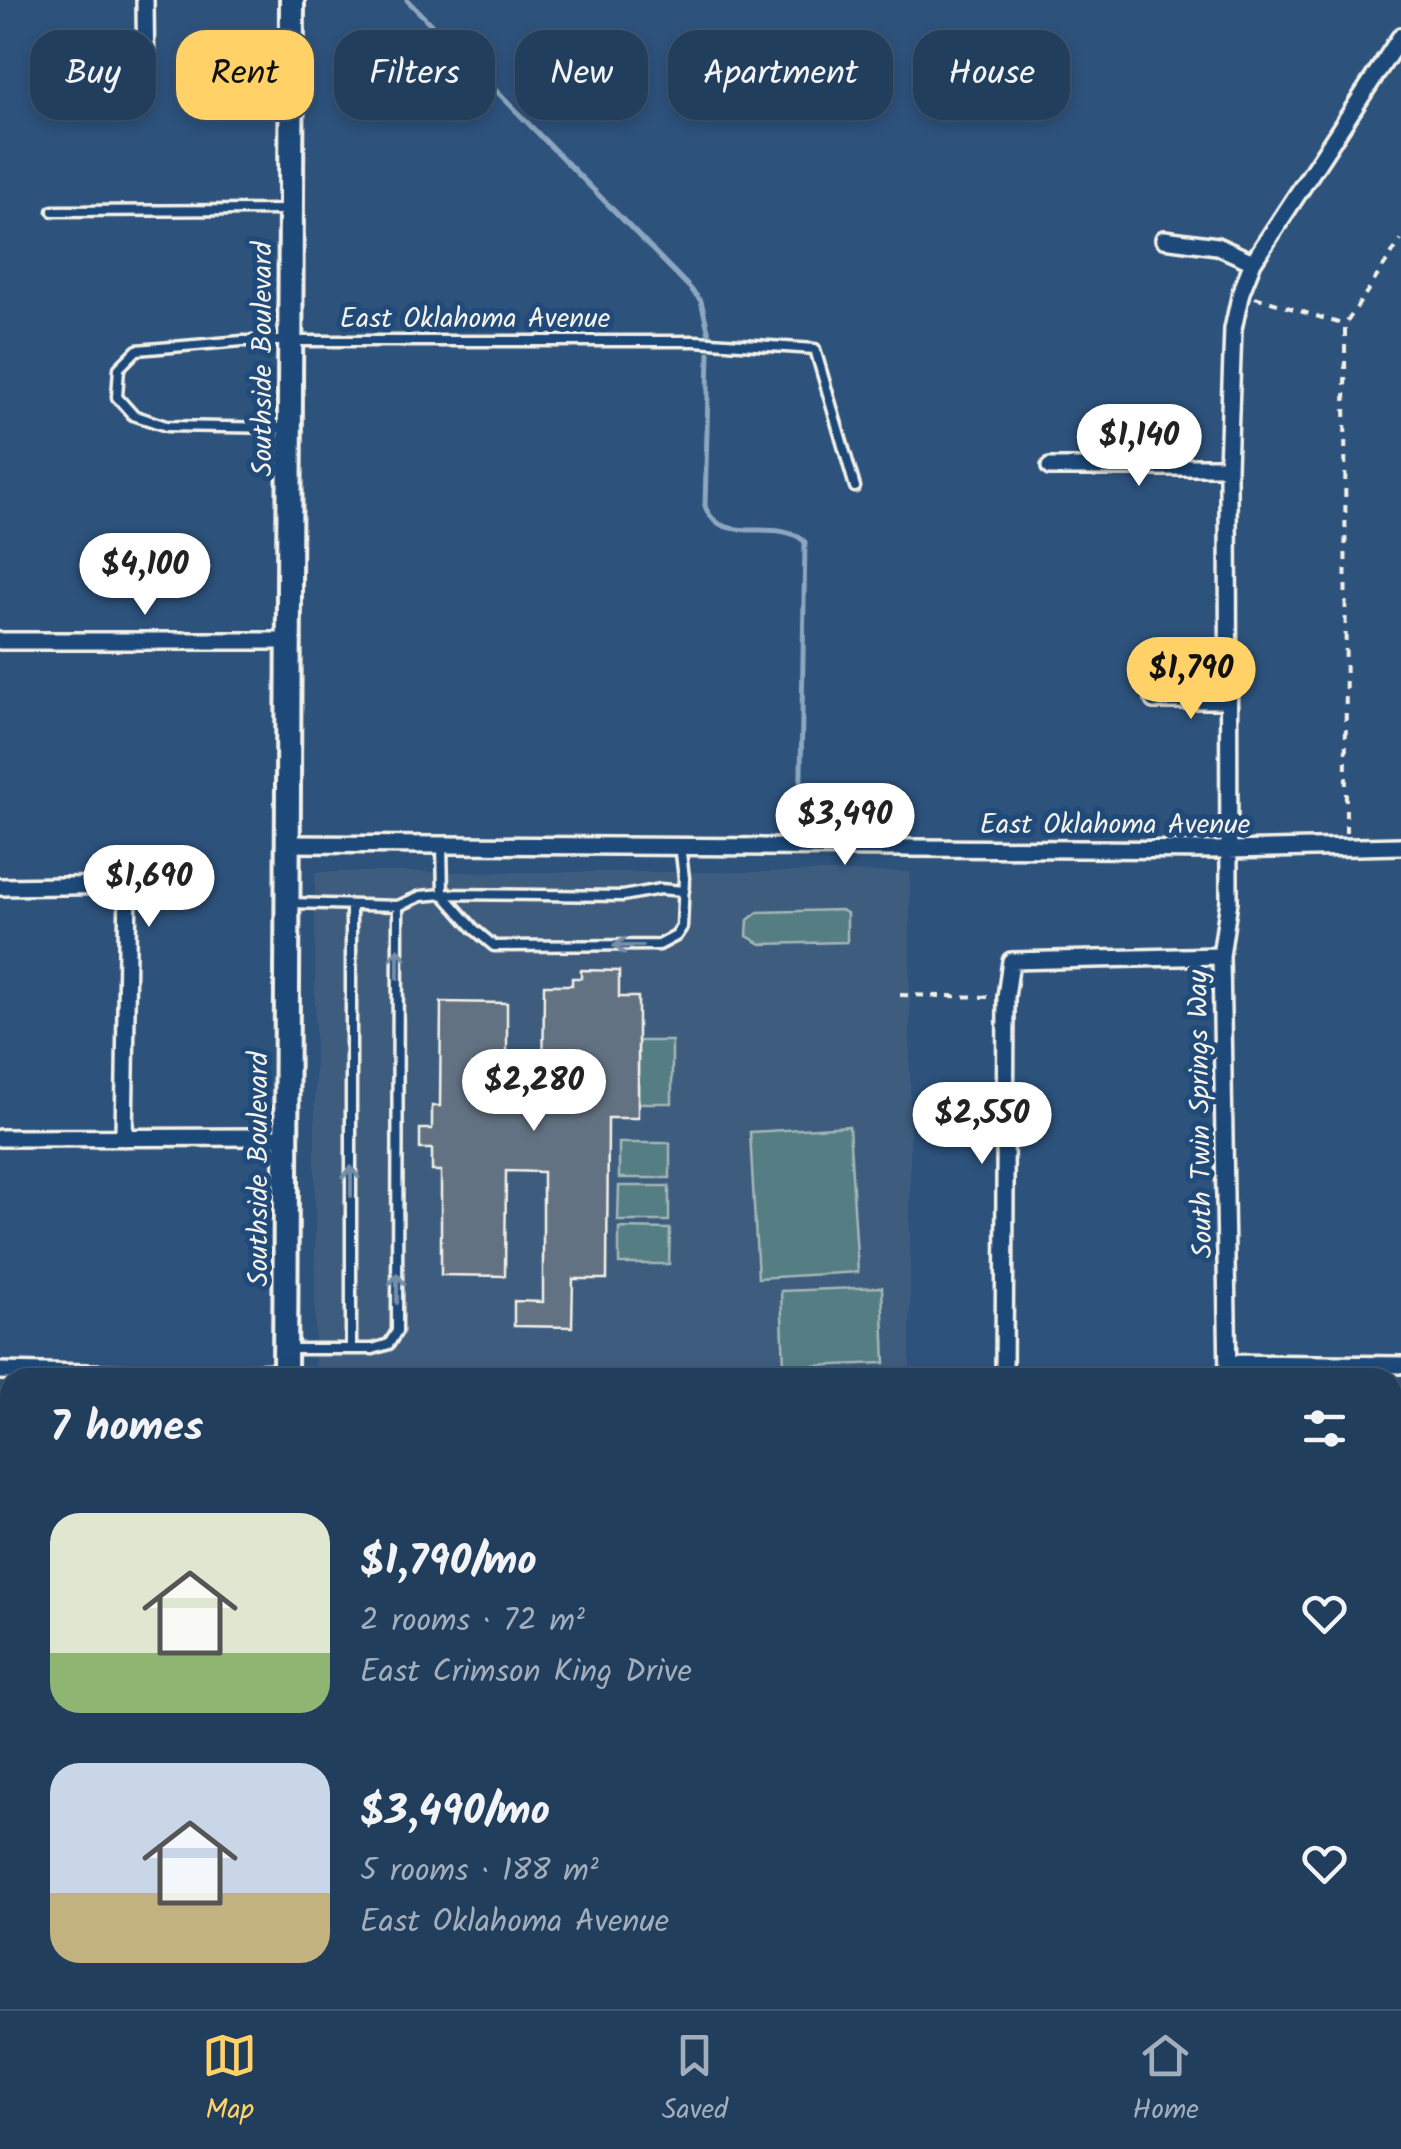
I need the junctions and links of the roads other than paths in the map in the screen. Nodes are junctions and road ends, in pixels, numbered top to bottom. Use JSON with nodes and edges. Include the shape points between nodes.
{"nodes":[{"id":1,"x":145,"y":0,"type":"edge"},
{"id":2,"x":292,"y":0,"type":"edge"},
{"id":3,"x":145,"y":30,"type":"edge"},
{"id":4,"x":1401,"y":36,"type":"edge"},
{"id":5,"x":291,"y":210,"type":"junction"},
{"id":6,"x":53,"y":211,"type":"dead end"},
{"id":7,"x":1164,"y":239,"type":"dead end"},
{"id":8,"x":1253,"y":262,"type":"junction"},
{"id":9,"x":291,"y":341,"type":"junction"},
{"id":10,"x":290,"y":428,"type":"junction"},
{"id":11,"x":1050,"y":466,"type":"dead end"},
{"id":12,"x":1228,"y":466,"type":"junction"},
{"id":13,"x":855,"y":486,"type":"dead end"},
{"id":14,"x":0,"y":641,"type":"edge"},
{"id":15,"x":289,"y":642,"type":"junction"},
{"id":16,"x":1154,"y":700,"type":"dead end"},
{"id":17,"x":1227,"y":700,"type":"junction"},
{"id":18,"x":288,"y":844,"type":"junction"},
{"id":19,"x":442,"y":844,"type":"junction"},
{"id":20,"x":680,"y":845,"type":"junction"},
{"id":21,"x":1401,"y":846,"type":"edge"},
{"id":22,"x":1226,"y":850,"type":"junction"},
{"id":23,"x":0,"y":887,"type":"edge"},
{"id":24,"x":684,"y":891,"type":"junction"},
{"id":25,"x":443,"y":894,"type":"junction"},
{"id":26,"x":288,"y":903,"type":"junction"},
{"id":27,"x":350,"y":905,"type":"junction"},
{"id":28,"x":398,"y":906,"type":"junction"},
{"id":29,"x":1221,"y":956,"type":"junction"},
{"id":30,"x":286,"y":1137,"type":"junction"},
{"id":31,"x":0,"y":1138,"type":"edge"},
{"id":32,"x":124,"y":1138,"type":"junction"},
{"id":33,"x":350,"y":1349,"type":"junction"},
{"id":34,"x":1401,"y":1365,"type":"edge"},
{"id":35,"x":286,"y":1366,"type":"edge"},
{"id":36,"x":261,"y":1368,"type":"edge"},
{"id":37,"x":1004,"y":1368,"type":"edge"},
{"id":38,"x":1228,"y":1368,"type":"edge"},
{"id":39,"x":1297,"y":1368,"type":"edge"}],
"edges":[{"from":1,"to":3,"type":"street"},
{"from":2,"to":5,"type":"main road","name":"Southside Boulevard"},
{"from":4,"to":8,"type":"street","name":"South Twin Springs Way"},
{"from":5,"to":6,"type":"lane"},
{"from":5,"to":9,"type":"main road","name":"Southside Boulevard"},
{"from":7,"to":8,"type":"street","via":[[1216,246]]},
{"from":8,"to":12,"type":"street","name":"South Twin Springs Way","via":[[1232,328]]},
{"from":9,"to":10,"type":"main road","name":"Southside Boulevard"},
{"from":9,"to":10,"type":"lane","via":[[137,350],[119,368],[117,398],[134,415],[166,426]]},
{"from":9,"to":13,"type":"lane","name":"East Oklahoma Avenue","via":[[695,341],[815,349]]},
{"from":10,"to":15,"type":"main road","name":"Southside Boulevard"},
{"from":11,"to":12,"type":"street"},
{"from":12,"to":17,"type":"street","name":"South Twin Springs Way"},
{"from":14,"to":15,"type":"street"},
{"from":15,"to":18,"type":"main road","name":"Southside Boulevard"},
{"from":16,"to":17,"type":"street"},
{"from":17,"to":22,"type":"street","name":"South Twin Springs Way"},
{"from":18,"to":19,"type":"street","name":"East Oklahoma Avenue"},
{"from":18,"to":26,"type":"main road","name":"Southside Boulevard"},
{"from":19,"to":20,"type":"street","name":"East Oklahoma Avenue"},
{"from":19,"to":25,"type":"lane"},
{"from":20,"to":22,"type":"street","name":"East Oklahoma Avenue"},
{"from":20,"to":24,"type":"lane"},
{"from":21,"to":22,"type":"street","name":"East Oklahoma Avenue"},
{"from":22,"to":29,"type":"street","name":"South Twin Springs Way","via":[[1229,900]]},
{"from":23,"to":32,"type":"street","via":[[128,885]]},
{"from":24,"to":25,"type":"lane"},
{"from":24,"to":25,"type":"lane","one_way":true,"via":[[682,926],[659,946],[494,946]]},
{"from":25,"to":28,"type":"lane"},
{"from":26,"to":27,"type":"lane"},
{"from":26,"to":30,"type":"main road","name":"Southside Boulevard"},
{"from":27,"to":28,"type":"lane"},
{"from":33,"to":27,"type":"lane","one_way":true},
{"from":33,"to":28,"type":"lane","one_way":true,"via":[[389,1344],[397,1331]]},
{"from":29,"to":37,"type":"street","via":[[1010,961]]},
{"from":29,"to":38,"type":"street","name":"South Twin Springs Way"},
{"from":30,"to":32,"type":"street"},
{"from":30,"to":35,"type":"main road","name":"Southside Boulevard"},
{"from":31,"to":32,"type":"street"},
{"from":33,"to":35,"type":"lane"},
{"from":34,"to":39,"type":"street"},
{"from":35,"to":36,"type":"street"}]}
